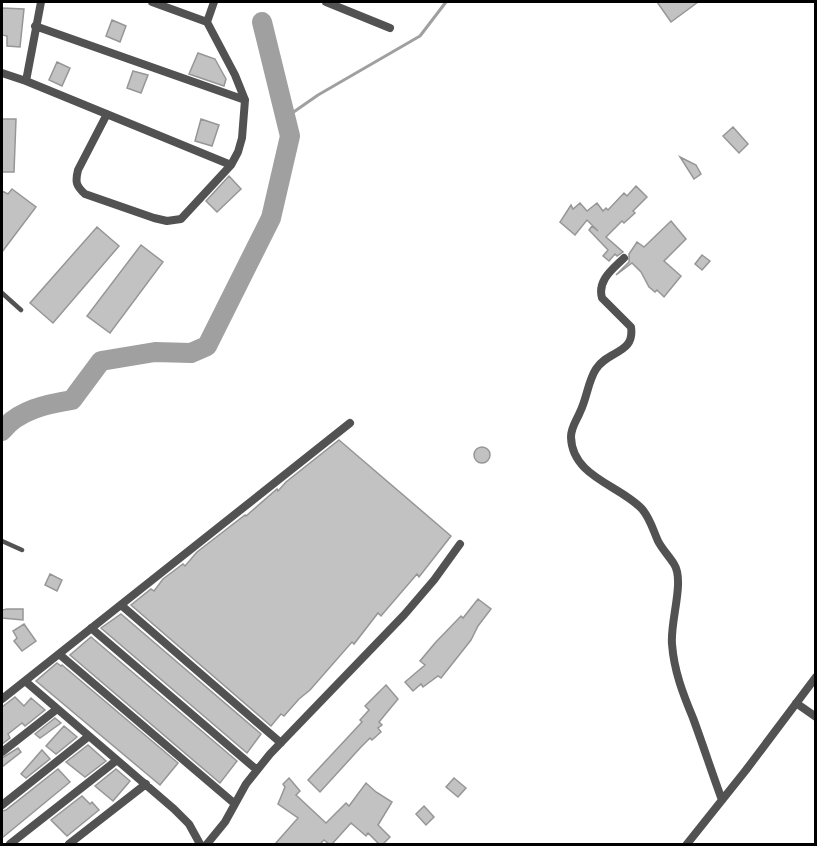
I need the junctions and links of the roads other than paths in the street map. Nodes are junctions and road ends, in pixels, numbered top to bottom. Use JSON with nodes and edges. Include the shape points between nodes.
{"nodes":[{"id":1,"x":41,"y":2,"type":"edge"},
{"id":2,"x":152,"y":2,"type":"edge"},
{"id":3,"x":214,"y":2,"type":"edge"},
{"id":4,"x":326,"y":2,"type":"edge"},
{"id":5,"x":207,"y":22,"type":"junction"},
{"id":6,"x":36,"y":26,"type":"junction"},
{"id":7,"x":390,"y":28,"type":"dead end"},
{"id":8,"x":2,"y":73,"type":"edge"},
{"id":9,"x":26,"y":81,"type":"junction"},
{"id":10,"x":245,"y":100,"type":"junction"},
{"id":11,"x":107,"y":114,"type":"junction"},
{"id":12,"x":231,"y":165,"type":"junction"},
{"id":13,"x":624,"y":258,"type":"dead end"},
{"id":14,"x":2,"y":292,"type":"edge"},
{"id":15,"x":21,"y":310,"type":"dead end"},
{"id":16,"x":350,"y":423,"type":"dead end"},
{"id":17,"x":2,"y":542,"type":"edge"},
{"id":18,"x":460,"y":544,"type":"dead end"},
{"id":19,"x":22,"y":550,"type":"dead end"},
{"id":20,"x":120,"y":605,"type":"junction"},
{"id":21,"x":91,"y":628,"type":"junction"},
{"id":22,"x":59,"y":654,"type":"junction"},
{"id":23,"x":816,"y":677,"type":"edge"},
{"id":24,"x":25,"y":681,"type":"junction"},
{"id":25,"x":2,"y":699,"type":"edge"},
{"id":26,"x":796,"y":703,"type":"junction"},
{"id":27,"x":57,"y":709,"type":"junction"},
{"id":28,"x":816,"y":717,"type":"edge"},
{"id":29,"x":89,"y":736,"type":"junction"},
{"id":30,"x":281,"y":742,"type":"junction"},
{"id":31,"x":2,"y":752,"type":"edge"},
{"id":32,"x":117,"y":760,"type":"junction"},
{"id":33,"x":257,"y":770,"type":"junction"},
{"id":34,"x":146,"y":784,"type":"junction"},
{"id":35,"x":722,"y":800,"type":"junction"},
{"id":36,"x":235,"y":804,"type":"junction"},
{"id":37,"x":2,"y":805,"type":"edge"},
{"id":38,"x":10,"y":844,"type":"edge"},
{"id":39,"x":69,"y":844,"type":"edge"},
{"id":40,"x":200,"y":844,"type":"edge"},
{"id":41,"x":207,"y":844,"type":"edge"},
{"id":42,"x":687,"y":844,"type":"edge"}],
"edges":[{"from":1,"to":6,"type":"street"},
{"from":2,"to":5,"type":"street"},
{"from":3,"to":5,"type":"street"},
{"from":4,"to":7,"type":"street"},
{"from":5,"to":10,"type":"street"},
{"from":6,"to":9,"type":"street"},
{"from":6,"to":10,"type":"street"},
{"from":8,"to":9,"type":"street"},
{"from":9,"to":11,"type":"street"},
{"from":10,"to":12,"type":"street","via":[[242,138]]},
{"from":11,"to":12,"type":"street"},
{"from":11,"to":12,"type":"street","via":[[75,180],[84,194],[154,218],[180,219]]},
{"from":13,"to":35,"type":"street","via":[[602,282],[600,291],[631,327],[631,341],[595,370],[573,426],[572,446],[593,477],[642,509],[678,572],[671,625],[674,666]]},
{"from":14,"to":15,"type":"lane"},
{"from":16,"to":20,"type":"street"},
{"from":17,"to":19,"type":"lane"},
{"from":18,"to":30,"type":"street","via":[[404,615]]},
{"from":20,"to":21,"type":"street"},
{"from":20,"to":30,"type":"street"},
{"from":21,"to":22,"type":"street"},
{"from":21,"to":33,"type":"street"},
{"from":22,"to":24,"type":"street"},
{"from":22,"to":36,"type":"street"},
{"from":23,"to":26,"type":"street"},
{"from":24,"to":25,"type":"street"},
{"from":24,"to":27,"type":"street"},
{"from":26,"to":28,"type":"street"},
{"from":26,"to":35,"type":"street"},
{"from":27,"to":29,"type":"street"},
{"from":27,"to":31,"type":"street"},
{"from":29,"to":32,"type":"street"},
{"from":29,"to":37,"type":"street"},
{"from":30,"to":33,"type":"street"},
{"from":32,"to":34,"type":"street"},
{"from":32,"to":38,"type":"street"},
{"from":33,"to":36,"type":"street"},
{"from":34,"to":39,"type":"street"},
{"from":34,"to":40,"type":"street","via":[[189,824]]},
{"from":35,"to":42,"type":"street"},
{"from":36,"to":41,"type":"street"}]}
